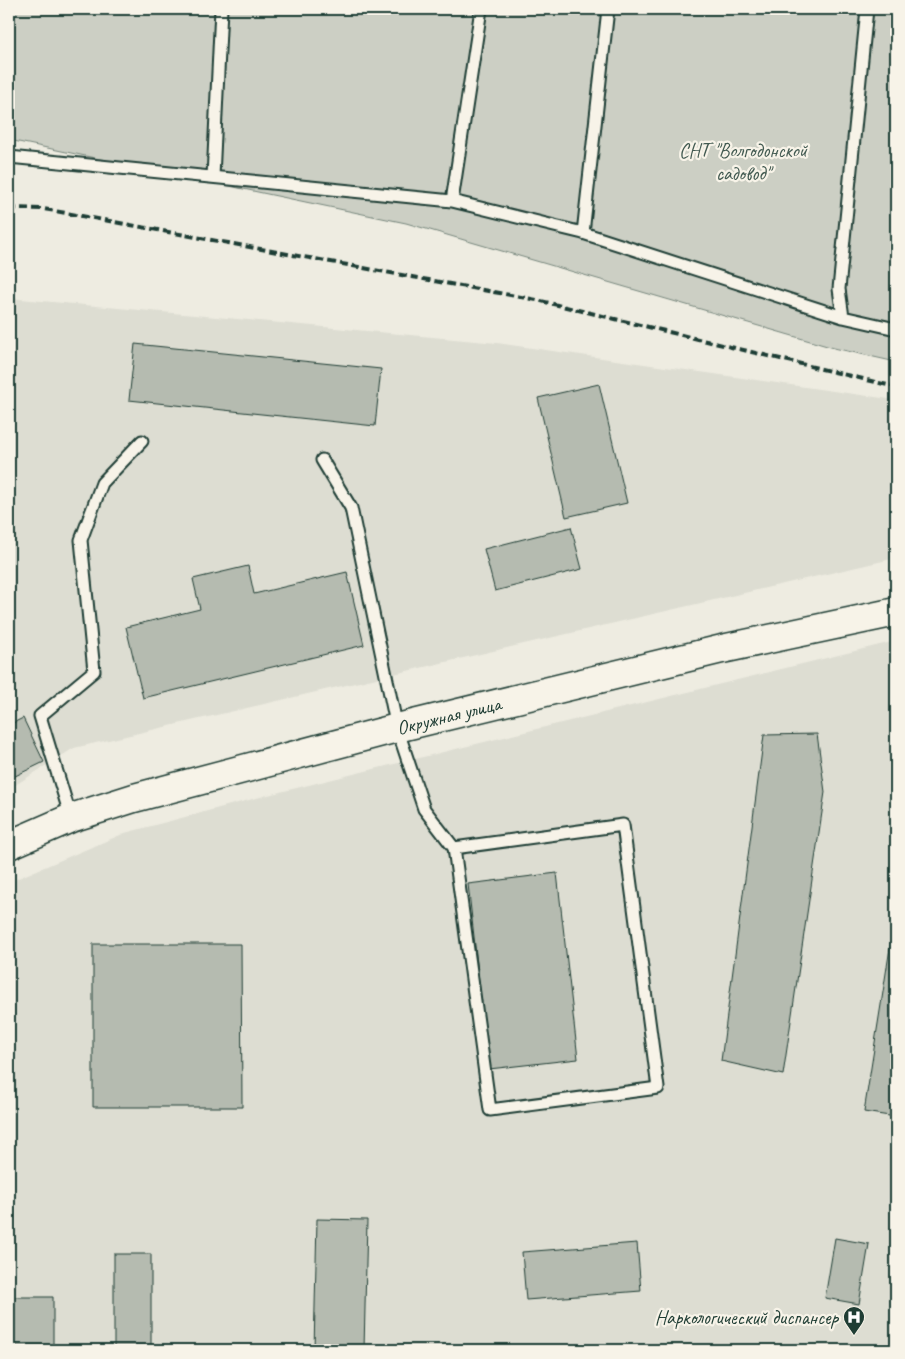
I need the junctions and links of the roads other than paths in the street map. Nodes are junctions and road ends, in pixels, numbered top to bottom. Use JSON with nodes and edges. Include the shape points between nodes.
{"nodes":[{"id":1,"x":221,"y":9,"type":"edge"},
{"id":2,"x":481,"y":9,"type":"edge"},
{"id":3,"x":608,"y":9,"type":"edge"},
{"id":4,"x":867,"y":9,"type":"edge"},
{"id":5,"x":9,"y":157,"type":"edge"},
{"id":6,"x":213,"y":177,"type":"junction"},
{"id":7,"x":452,"y":201,"type":"junction"},
{"id":8,"x":583,"y":233,"type":"junction"},
{"id":9,"x":843,"y":317,"type":"junction"},
{"id":10,"x":896,"y":329,"type":"edge"},
{"id":11,"x":142,"y":441,"type":"dead end"},
{"id":12,"x":322,"y":460,"type":"dead end"},
{"id":13,"x":896,"y":612,"type":"edge"},
{"id":14,"x":397,"y":728,"type":"junction"},
{"id":15,"x":71,"y":818,"type":"junction"},
{"id":16,"x":9,"y":845,"type":"edge"},
{"id":17,"x":454,"y":848,"type":"junction"}],
"edges":[{"from":1,"to":6,"type":"lane"},
{"from":2,"to":7,"type":"lane"},
{"from":3,"to":8,"type":"lane"},
{"from":4,"to":9,"type":"lane","via":[[839,290]]},
{"from":5,"to":6,"type":"lane"},
{"from":6,"to":7,"type":"lane"},
{"from":7,"to":8,"type":"lane"},
{"from":8,"to":9,"type":"lane"},
{"from":9,"to":10,"type":"lane"},
{"from":11,"to":15,"type":"lane","via":[[102,483],[81,540],[94,671],[40,716]]},
{"from":12,"to":14,"type":"lane","via":[[351,508]]},
{"from":13,"to":14,"type":"main road","name":"Окружная улица","via":[[722,649]]},
{"from":14,"to":15,"type":"main road","name":"Окружная улица","via":[[134,798]]},
{"from":14,"to":17,"type":"lane","via":[[424,809]]},
{"from":15,"to":16,"type":"main road","name":"Окружная улица"},
{"from":17,"to":17,"type":"lane","via":[[623,825],[658,1088],[490,1110]]}]}
